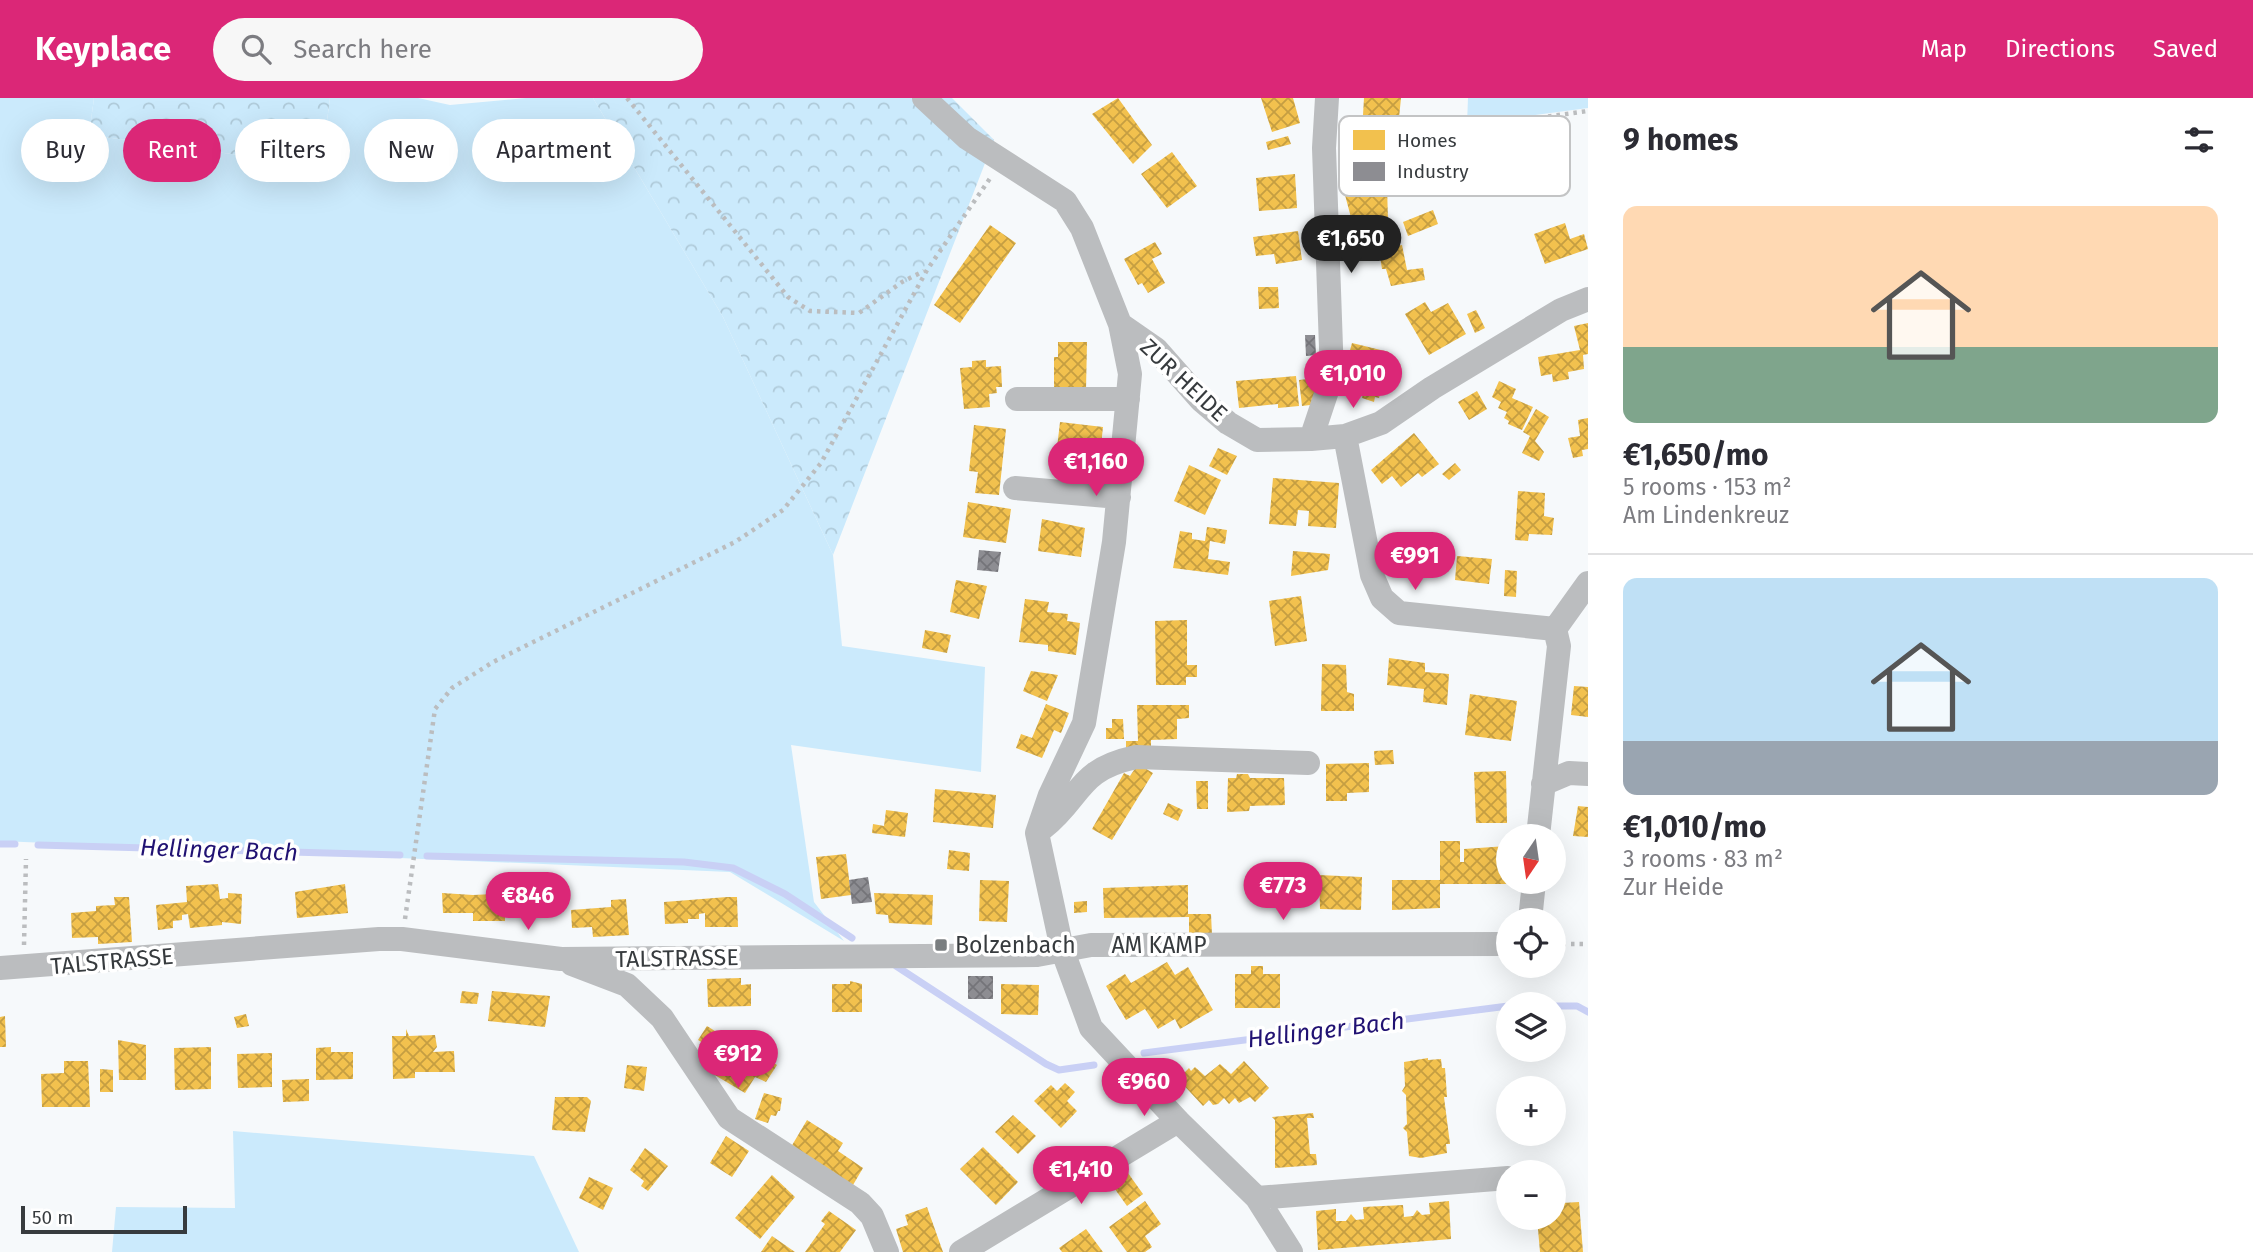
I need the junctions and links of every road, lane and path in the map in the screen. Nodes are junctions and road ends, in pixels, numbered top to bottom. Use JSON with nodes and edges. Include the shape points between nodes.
{"nodes":[{"id":1,"x":627,"y":98,"type":"edge"},
{"id":2,"x":924,"y":98,"type":"edge"},
{"id":3,"x":1327,"y":98,"type":"edge"},
{"id":4,"x":1588,"y":111,"type":"edge"},
{"id":5,"x":1552,"y":116,"type":"edge"},
{"id":6,"x":1339,"y":146,"type":"edge"},
{"id":7,"x":1324,"y":148,"type":"junction"},
{"id":8,"x":1002,"y":158,"type":"junction"},
{"id":9,"x":927,"y":270,"type":"junction"},
{"id":10,"x":1588,"y":299,"type":"edge"},
{"id":11,"x":1120,"y":324,"type":"junction"},
{"id":12,"x":1017,"y":399,"type":"dead end"},
{"id":13,"x":1128,"y":399,"type":"junction"},
{"id":14,"x":1345,"y":436,"type":"junction"},
{"id":15,"x":1311,"y":439,"type":"junction"},
{"id":16,"x":1015,"y":488,"type":"dead end"},
{"id":17,"x":1119,"y":497,"type":"junction"},
{"id":18,"x":1588,"y":583,"type":"edge"},
{"id":19,"x":1555,"y":629,"type":"junction"},
{"id":20,"x":1308,"y":763,"type":"dead end"},
{"id":21,"x":1588,"y":774,"type":"edge"},
{"id":22,"x":1543,"y":784,"type":"junction"},
{"id":23,"x":1539,"y":824,"type":"edge"},
{"id":24,"x":1037,"y":833,"type":"junction"},
{"id":25,"x":26,"y":859,"type":"dead end"},
{"id":26,"x":402,"y":939,"type":"junction"},
{"id":27,"x":1496,"y":944,"type":"edge"},
{"id":28,"x":1566,"y":944,"type":"edge"},
{"id":29,"x":1588,"y":944,"type":"edge"},
{"id":30,"x":1062,"y":949,"type":"junction"},
{"id":31,"x":561,"y":959,"type":"junction"},
{"id":32,"x":12,"y":967,"type":"edge"},
{"id":33,"x":1178,"y":1121,"type":"junction"},
{"id":34,"x":1496,"y":1179,"type":"edge"},
{"id":35,"x":1257,"y":1198,"type":"junction"},
{"id":36,"x":887,"y":1252,"type":"edge"},
{"id":37,"x":961,"y":1252,"type":"edge"},
{"id":38,"x":1291,"y":1252,"type":"edge"}],
"edges":[{"from":1,"to":9,"type":"path","via":[[788,297],[810,311],[859,313]]},
{"from":2,"to":8,"type":"street","via":[[967,138]]},
{"from":3,"to":7,"type":"street"},
{"from":4,"to":5,"type":"path"},
{"from":6,"to":7,"type":"path"},
{"from":7,"to":15,"type":"street","via":[[1332,376]]},
{"from":8,"to":9,"type":"path"},
{"from":8,"to":11,"type":"street","via":[[1065,201],[1082,228]]},
{"from":9,"to":26,"type":"path","via":[[821,463],[783,510],[735,542],[493,662],[452,688],[435,709]]},
{"from":10,"to":14,"type":"street","name":"ZUR HEIDE","via":[[1549,317],[1381,423]]},
{"from":11,"to":13,"type":"street","via":[[1130,374]]},
{"from":11,"to":15,"type":"street","name":"ZUR HEIDE","via":[[1156,349],[1228,424],[1257,440]]},
{"from":12,"to":13,"type":"street"},
{"from":13,"to":17,"type":"street"},
{"from":14,"to":15,"type":"street","name":"ZUR HEIDE"},
{"from":14,"to":19,"type":"street","via":[[1372,575],[1382,598],[1399,613]]},
{"from":16,"to":17,"type":"street"},
{"from":17,"to":24,"type":"street","via":[[1084,723]]},
{"from":18,"to":19,"type":"street"},
{"from":19,"to":22,"type":"street","via":[[1559,646]]},
{"from":20,"to":24,"type":"street","via":[[1136,757],[1112,762],[1095,772]]},
{"from":21,"to":22,"type":"street","via":[[1569,773]]},
{"from":22,"to":23,"type":"street"},
{"from":24,"to":30,"type":"street"},
{"from":25,"to":32,"type":"path"},
{"from":26,"to":31,"type":"street","name":"TALSTRASSE"},
{"from":26,"to":32,"type":"street","name":"TALSTRASSE"},
{"from":27,"to":30,"type":"street","name":"AM KAMP","via":[[1091,945]]},
{"from":28,"to":29,"type":"path"},
{"from":30,"to":31,"type":"street","name":"TALSTRASSE","via":[[1037,955]]},
{"from":30,"to":33,"type":"street","via":[[1091,1028]]},
{"from":31,"to":36,"type":"street","via":[[627,985],[662,1018],[729,1118],[860,1203],[872,1216]]},
{"from":33,"to":35,"type":"street"},
{"from":33,"to":37,"type":"street"},
{"from":34,"to":35,"type":"street"},
{"from":35,"to":38,"type":"street"}]}
